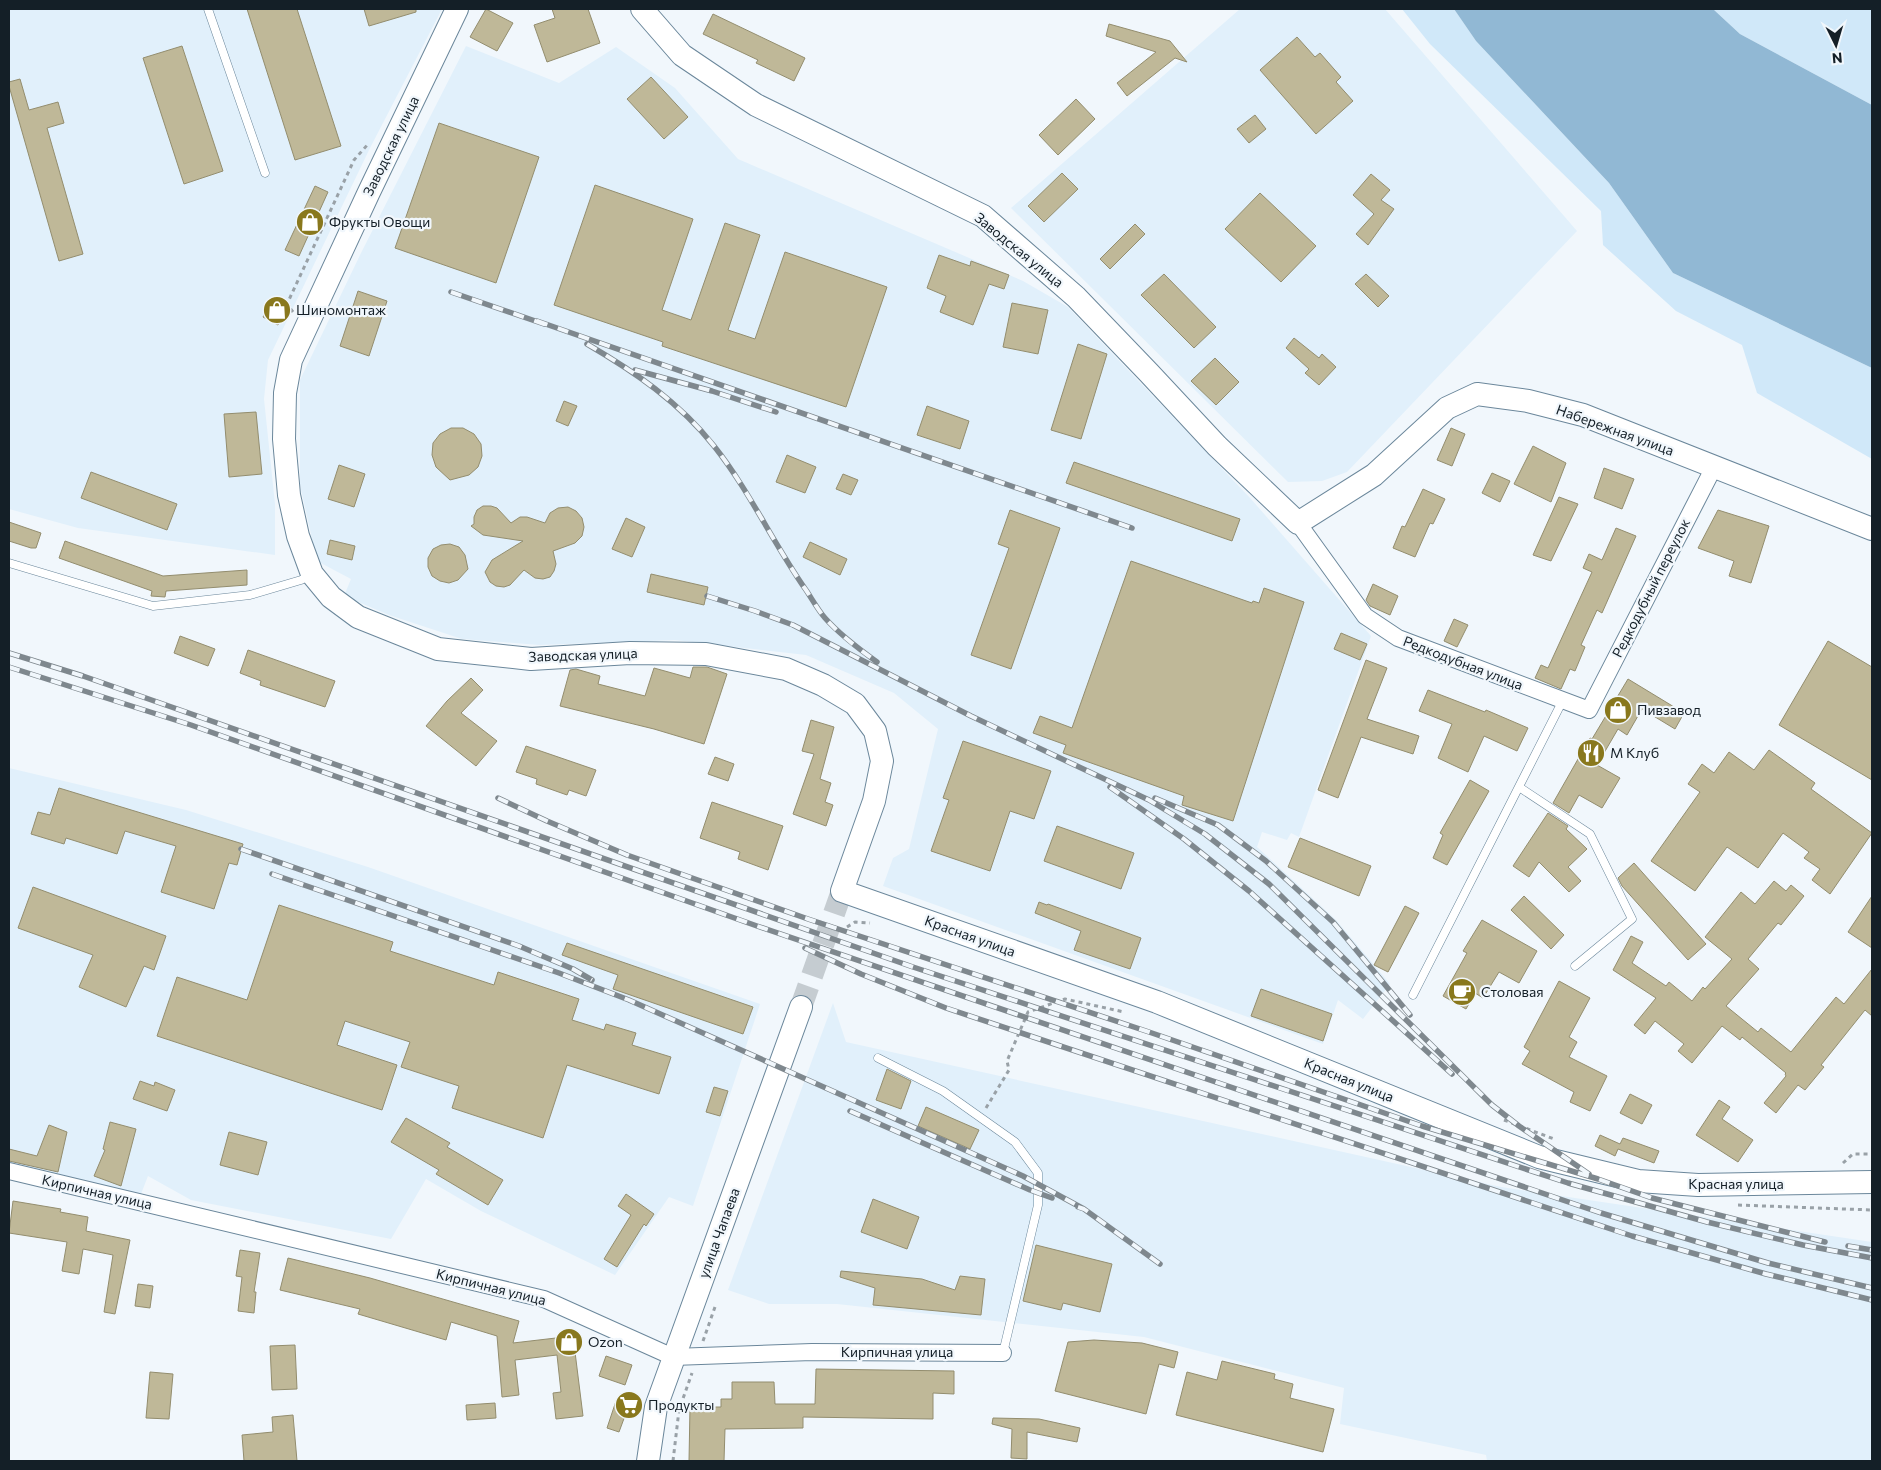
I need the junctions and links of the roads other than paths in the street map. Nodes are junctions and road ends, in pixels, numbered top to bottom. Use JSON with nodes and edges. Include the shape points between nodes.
{"nodes":[{"id":1,"x":208,"y":9,"type":"edge"},
{"id":2,"x":457,"y":9,"type":"edge"},
{"id":3,"x":642,"y":9,"type":"edge"},
{"id":4,"x":265,"y":173,"type":"dead end"},
{"id":5,"x":1714,"y":467,"type":"junction"},
{"id":6,"x":1298,"y":523,"type":"junction"},
{"id":7,"x":1872,"y":529,"type":"edge"},
{"id":8,"x":9,"y":563,"type":"edge"},
{"id":9,"x":312,"y":574,"type":"junction"},
{"id":10,"x":1563,"y":700,"type":"junction"},
{"id":11,"x":1589,"y":710,"type":"joint"},
{"id":12,"x":1519,"y":787,"type":"junction"},
{"id":13,"x":842,"y":891,"type":"joint"},
{"id":14,"x":1575,"y":966,"type":"dead end"},
{"id":15,"x":1413,"y":995,"type":"dead end"},
{"id":16,"x":801,"y":1007,"type":"tunnel mouth"},
{"id":17,"x":878,"y":1058,"type":"dead end"},
{"id":18,"x":9,"y":1171,"type":"edge"},
{"id":19,"x":1872,"y":1182,"type":"edge"},
{"id":20,"x":1003,"y":1353,"type":"joint"},
{"id":21,"x":673,"y":1357,"type":"junction"},
{"id":22,"x":648,"y":1461,"type":"edge"}],
"edges":[{"from":1,"to":4,"type":"lane"},
{"from":2,"to":9,"type":"main road","name":"Заводская улица","via":[[291,360],[285,393],[284,439],[289,495],[298,536]]},
{"from":3,"to":6,"type":"main road","name":"Заводская улица","via":[[682,55],[756,105],[983,216],[1076,297],[1216,446]]},
{"from":5,"to":6,"type":"main road","name":"Набережная улица","via":[[1583,415],[1528,401],[1477,394],[1447,408],[1374,475]]},
{"from":5,"to":7,"type":"main road","name":"Набережная улица"},
{"from":5,"to":11,"type":"street","name":"Редкодубный переулок"},
{"from":6,"to":10,"type":"street","name":"Редкодубная улица","via":[[1365,616],[1373,622],[1398,638]]},
{"from":8,"to":9,"type":"lane","via":[[154,606],[250,595]]},
{"from":9,"to":13,"type":"main road","name":"Заводская улица","via":[[330,597],[358,617],[438,649],[531,659],[630,653],[706,654],[786,669],[855,704],[875,731],[882,761],[874,801]]},
{"from":10,"to":11,"type":"street","name":"Редкодубная улица"},
{"from":10,"to":12,"type":"lane"},
{"from":12,"to":14,"type":"lane","via":[[1590,834],[1632,919]]},
{"from":12,"to":15,"type":"lane"},
{"from":13,"to":19,"type":"main road","name":"Красная улица","via":[[1157,1002],[1539,1157],[1638,1181],[1698,1186]]},
{"from":16,"to":21,"type":"main road","name":"улица Чапаева"},
{"from":17,"to":20,"type":"lane","via":[[944,1092],[1015,1142],[1038,1173],[1038,1205]]},
{"from":18,"to":21,"type":"street","name":"Кирпичная улица","via":[[544,1299]]},
{"from":20,"to":21,"type":"street","name":"Кирпичная улица","via":[[812,1352]]},
{"from":21,"to":22,"type":"main road","name":"улица Чапаева","via":[[656,1407]]}]}
